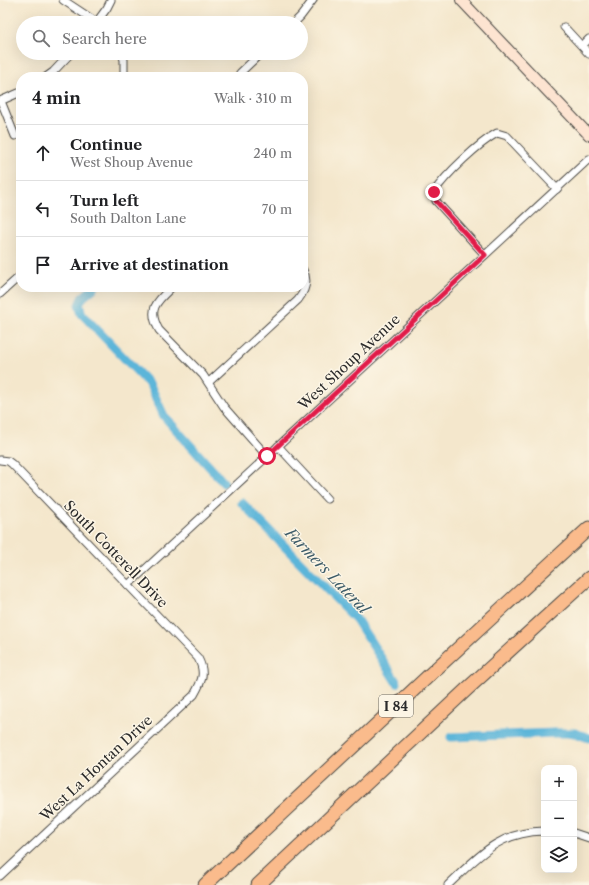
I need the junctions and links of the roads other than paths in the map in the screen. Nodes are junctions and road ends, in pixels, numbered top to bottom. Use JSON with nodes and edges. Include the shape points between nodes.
{"nodes":[{"id":1,"x":63,"y":0,"type":"edge"},
{"id":2,"x":111,"y":0,"type":"edge"},
{"id":3,"x":313,"y":0,"type":"edge"},
{"id":4,"x":461,"y":0,"type":"edge"},
{"id":5,"x":87,"y":16,"type":"edge"},
{"id":6,"x":102,"y":16,"type":"edge"},
{"id":7,"x":301,"y":16,"type":"edge"},
{"id":8,"x":564,"y":27,"type":"dead end"},
{"id":9,"x":589,"y":39,"type":"edge"},
{"id":10,"x":582,"y":46,"type":"junction"},
{"id":11,"x":589,"y":54,"type":"edge"},
{"id":12,"x":64,"y":60,"type":"edge"},
{"id":13,"x":124,"y":60,"type":"edge"},
{"id":14,"x":254,"y":60,"type":"edge"},
{"id":15,"x":53,"y":72,"type":"edge"},
{"id":16,"x":124,"y":72,"type":"edge"},
{"id":17,"x":241,"y":72,"type":"edge"},
{"id":18,"x":16,"y":94,"type":"edge"},
{"id":19,"x":1,"y":101,"type":"edge"},
{"id":20,"x":589,"y":135,"type":"edge"},
{"id":21,"x":15,"y":136,"type":"dead end"},
{"id":22,"x":589,"y":159,"type":"edge"},
{"id":23,"x":557,"y":189,"type":"junction"},
{"id":24,"x":485,"y":255,"type":"junction"},
{"id":25,"x":16,"y":280,"type":"edge"},
{"id":26,"x":167,"y":292,"type":"edge"},
{"id":27,"x":304,"y":292,"type":"edge"},
{"id":28,"x":0,"y":294,"type":"edge"},
{"id":29,"x":209,"y":382,"type":"junction"},
{"id":30,"x":278,"y":446,"type":"junction"},
{"id":31,"x":267,"y":456,"type":"junction"},
{"id":32,"x":0,"y":460,"type":"edge"},
{"id":33,"x":327,"y":499,"type":"dead end"},
{"id":34,"x":589,"y":528,"type":"edge"},
{"id":35,"x":589,"y":578,"type":"edge"},
{"id":36,"x":128,"y":585,"type":"junction"},
{"id":37,"x":203,"y":675,"type":"joint"},
{"id":38,"x":541,"y":831,"type":"edge"},
{"id":39,"x":577,"y":834,"type":"edge"},
{"id":40,"x":589,"y":838,"type":"edge"},
{"id":41,"x":0,"y":876,"type":"edge"},
{"id":42,"x":205,"y":885,"type":"edge"},
{"id":43,"x":258,"y":885,"type":"edge"},
{"id":44,"x":448,"y":885,"type":"edge"}],
"edges":[{"from":1,"to":5,"type":"street"},
{"from":2,"to":6,"type":"street"},
{"from":3,"to":7,"type":"street"},
{"from":4,"to":20,"type":"main road"},
{"from":8,"to":10,"type":"street"},
{"from":9,"to":10,"type":"street"},
{"from":10,"to":11,"type":"street"},
{"from":12,"to":15,"type":"street"},
{"from":13,"to":16,"type":"street"},
{"from":14,"to":17,"type":"street"},
{"from":18,"to":19,"type":"street"},
{"from":19,"to":21,"type":"street"},
{"from":22,"to":23,"type":"street","name":"West Shoup Avenue"},
{"from":23,"to":24,"type":"street","name":"West Shoup Avenue"},
{"from":23,"to":24,"type":"street","via":[[507,136],[497,133],[486,139],[440,182],[434,192],[436,201]]},
{"from":24,"to":30,"type":"street","name":"West Shoup Avenue"},
{"from":25,"to":28,"type":"street"},
{"from":26,"to":29,"type":"street","via":[[156,304],[154,321],[159,330]]},
{"from":27,"to":29,"type":"street"},
{"from":29,"to":31,"type":"street","via":[[224,407]]},
{"from":30,"to":31,"type":"street","name":"West Shoup Avenue"},
{"from":30,"to":33,"type":"street"},
{"from":31,"to":36,"type":"street","name":"West Shoup Avenue"},
{"from":32,"to":36,"type":"street","name":"South Cotterell Drive","via":[[12,464]]},
{"from":34,"to":42,"type":"highway","number":"I 84"},
{"from":35,"to":43,"type":"highway","number":"I 84"},
{"from":36,"to":37,"type":"street","name":"South Cotterell Drive","via":[[198,658]]},
{"from":37,"to":41,"type":"street","name":"West La Hontan Drive","via":[[194,695]]},
{"from":38,"to":44,"type":"street","via":[[517,834],[498,841]]},
{"from":39,"to":40,"type":"street"}]}
